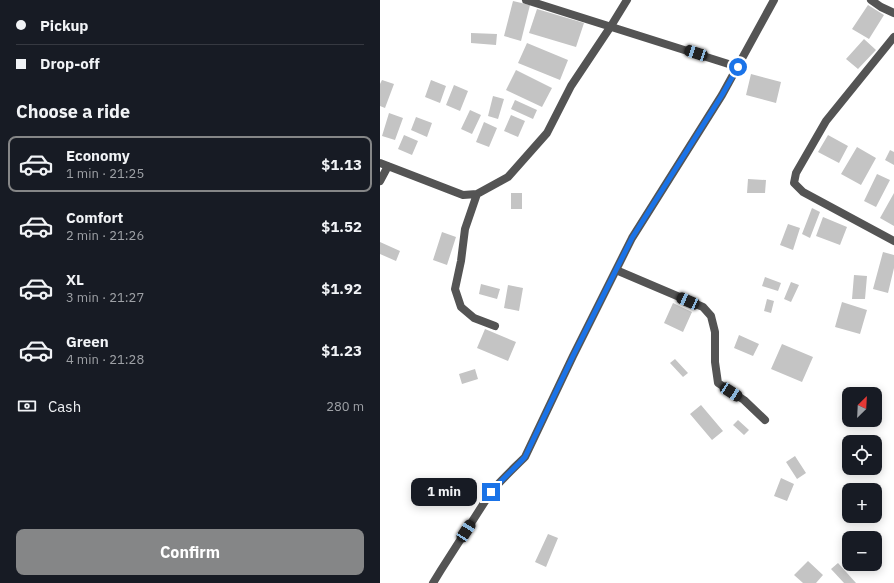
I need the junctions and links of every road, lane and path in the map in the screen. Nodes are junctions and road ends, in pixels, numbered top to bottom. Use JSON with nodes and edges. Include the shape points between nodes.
{"nodes":[{"id":1,"x":526,"y":0,"type":"edge"},
{"id":2,"x":627,"y":0,"type":"edge"},
{"id":3,"x":774,"y":0,"type":"edge"},
{"id":4,"x":871,"y":0,"type":"edge"},
{"id":5,"x":894,"y":13,"type":"edge"},
{"id":6,"x":611,"y":26,"type":"junction"},
{"id":7,"x":894,"y":37,"type":"edge"},
{"id":8,"x":738,"y":67,"type":"junction"},
{"id":9,"x":380,"y":163,"type":"edge"},
{"id":10,"x":388,"y":166,"type":"junction"},
{"id":11,"x":380,"y":181,"type":"edge"},
{"id":12,"x":476,"y":194,"type":"junction"},
{"id":13,"x":894,"y":241,"type":"edge"},
{"id":14,"x":616,"y":270,"type":"junction"},
{"id":15,"x":495,"y":326,"type":"dead end"},
{"id":16,"x":765,"y":420,"type":"dead end"},
{"id":17,"x":433,"y":583,"type":"edge"}],
"edges":[{"from":1,"to":6,"type":"street"},
{"from":2,"to":6,"type":"street"},
{"from":3,"to":8,"type":"street"},
{"from":4,"to":5,"type":"street"},
{"from":6,"to":8,"type":"street"},
{"from":6,"to":12,"type":"street","via":[[571,86],[546,132],[508,177]]},
{"from":7,"to":13,"type":"street","via":[[826,121],[796,173],[794,183],[803,192]]},
{"from":8,"to":14,"type":"street","via":[[632,238]]},
{"from":9,"to":10,"type":"street"},
{"from":10,"to":11,"type":"street"},
{"from":10,"to":12,"type":"street","via":[[463,195]]},
{"from":12,"to":15,"type":"street","via":[[465,229],[455,289],[461,307],[474,318]]},
{"from":14,"to":16,"type":"street","via":[[703,307],[711,316],[715,332],[718,383],[744,400]]},
{"from":14,"to":17,"type":"street","via":[[525,457],[491,492]]}]}
